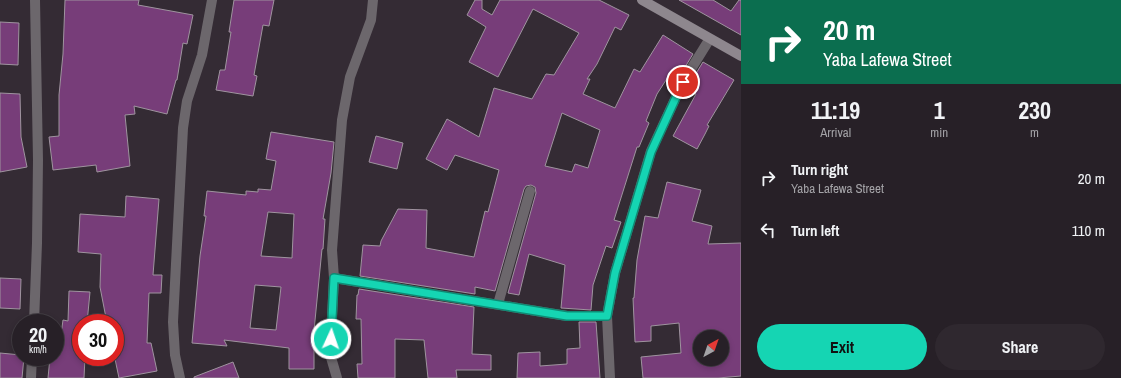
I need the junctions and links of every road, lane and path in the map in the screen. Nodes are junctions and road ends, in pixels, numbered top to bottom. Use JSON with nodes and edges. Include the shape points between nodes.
{"nodes":[{"id":1,"x":35,"y":0,"type":"edge"},
{"id":2,"x":212,"y":0,"type":"edge"},
{"id":3,"x":373,"y":0,"type":"edge"},
{"id":4,"x":642,"y":0,"type":"edge"},
{"id":5,"x":709,"y":40,"type":"junction"},
{"id":6,"x":741,"y":56,"type":"edge"},
{"id":7,"x":530,"y":191,"type":"dead end"},
{"id":8,"x":334,"y":278,"type":"junction"},
{"id":9,"x":498,"y":304,"type":"junction"},
{"id":10,"x":34,"y":314,"type":"edge"},
{"id":11,"x":607,"y":316,"type":"junction"},
{"id":12,"x":31,"y":366,"type":"edge"},
{"id":13,"x":30,"y":378,"type":"edge"},
{"id":14,"x":180,"y":378,"type":"edge"},
{"id":15,"x":337,"y":378,"type":"edge"},
{"id":16,"x":610,"y":378,"type":"edge"}],
"edges":[{"from":1,"to":10,"type":"street","via":[[38,160]]},
{"from":2,"to":14,"type":"street","via":[[202,55],[187,101],[183,128],[173,322],[175,355]]},
{"from":3,"to":8,"type":"street","via":[[371,20],[350,78],[342,120],[332,250]]},
{"from":4,"to":5,"type":"main road"},
{"from":5,"to":6,"type":"main road"},
{"from":5,"to":11,"type":"street","via":[[683,82],[651,152],[615,273]]},
{"from":7,"to":9,"type":"street"},
{"from":8,"to":9,"type":"street"},
{"from":8,"to":15,"type":"street","via":[[330,354]]},
{"from":9,"to":11,"type":"street","via":[[567,316]]},
{"from":11,"to":16,"type":"street"},
{"from":12,"to":13,"type":"street"}]}
